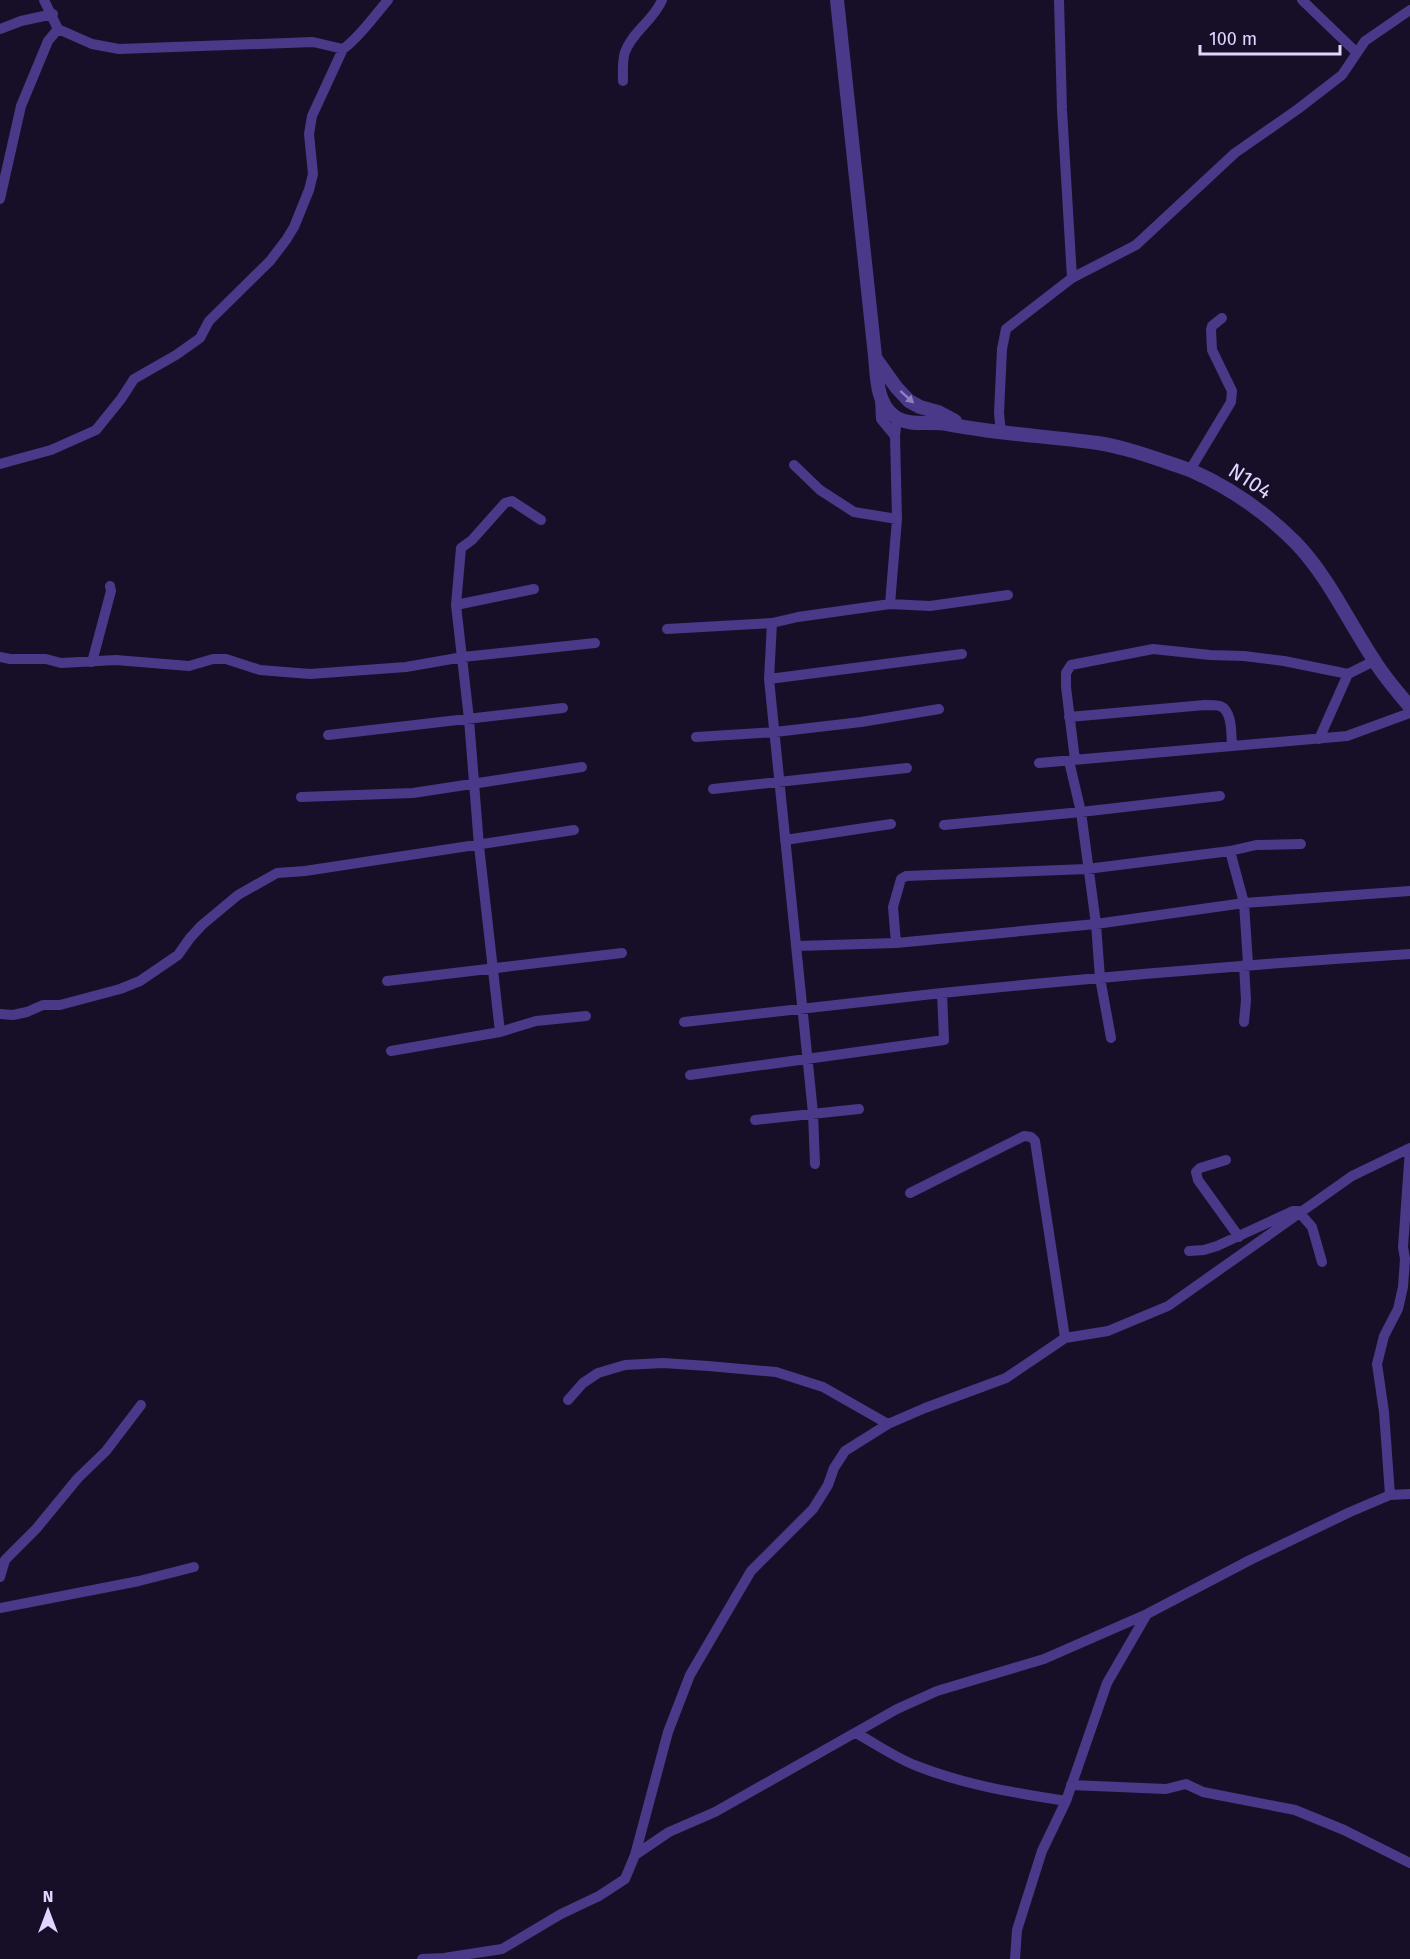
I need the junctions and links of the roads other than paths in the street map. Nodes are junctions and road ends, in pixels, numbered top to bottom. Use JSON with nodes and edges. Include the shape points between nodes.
{"nodes":[{"id":1,"x":44,"y":0,"type":"edge"},
{"id":2,"x":388,"y":0,"type":"edge"},
{"id":3,"x":662,"y":0,"type":"edge"},
{"id":4,"x":837,"y":0,"type":"edge"},
{"id":5,"x":1059,"y":0,"type":"edge"},
{"id":6,"x":1302,"y":0,"type":"edge"},
{"id":7,"x":1410,"y":10,"type":"edge"},
{"id":8,"x":52,"y":14,"type":"junction"},
{"id":9,"x":0,"y":29,"type":"edge"},
{"id":10,"x":58,"y":29,"type":"junction"},
{"id":11,"x":343,"y":49,"type":"junction"},
{"id":12,"x":1356,"y":52,"type":"junction"},
{"id":13,"x":623,"y":81,"type":"dead end"},
{"id":14,"x":0,"y":199,"type":"edge"},
{"id":15,"x":1072,"y":278,"type":"junction"},
{"id":16,"x":1222,"y":318,"type":"dead end"},
{"id":17,"x":874,"y":356,"type":"junction"},
{"id":18,"x":880,"y":395,"type":"junction"},
{"id":19,"x":897,"y":418,"type":"junction"},
{"id":20,"x":979,"y":431,"type":"junction"},
{"id":21,"x":1001,"y":433,"type":"junction"},
{"id":22,"x":895,"y":436,"type":"junction"},
{"id":23,"x":0,"y":464,"type":"edge"},
{"id":24,"x":794,"y":465,"type":"dead end"},
{"id":25,"x":1190,"y":470,"type":"junction"},
{"id":26,"x":897,"y":519,"type":"junction"},
{"id":27,"x":541,"y":520,"type":"dead end"},
{"id":28,"x":110,"y":586,"type":"dead end"},
{"id":29,"x":534,"y":589,"type":"dead end"},
{"id":30,"x":1008,"y":595,"type":"dead end"},
{"id":31,"x":456,"y":604,"type":"junction"},
{"id":32,"x":890,"y":604,"type":"junction"},
{"id":33,"x":772,"y":623,"type":"junction"},
{"id":34,"x":667,"y":629,"type":"dead end"},
{"id":35,"x":595,"y":643,"type":"dead end"},
{"id":36,"x":962,"y":654,"type":"dead end"},
{"id":37,"x":0,"y":657,"type":"edge"},
{"id":38,"x":463,"y":657,"type":"junction"},
{"id":39,"x":92,"y":662,"type":"junction"},
{"id":40,"x":1374,"y":662,"type":"junction"},
{"id":41,"x":1348,"y":674,"type":"junction"},
{"id":42,"x":769,"y":679,"type":"junction"},
{"id":43,"x":1410,"y":707,"type":"edge"},
{"id":44,"x":563,"y":708,"type":"dead end"},
{"id":45,"x":939,"y":709,"type":"dead end"},
{"id":46,"x":1410,"y":713,"type":"edge"},
{"id":47,"x":1069,"y":717,"type":"junction"},
{"id":48,"x":469,"y":719,"type":"junction"},
{"id":49,"x":775,"y":732,"type":"junction"},
{"id":50,"x":328,"y":735,"type":"dead end"},
{"id":51,"x":696,"y":736,"type":"dead end"},
{"id":52,"x":1319,"y":739,"type":"junction"},
{"id":53,"x":1232,"y":746,"type":"junction"},
{"id":54,"x":1072,"y":761,"type":"junction"},
{"id":55,"x":1039,"y":763,"type":"dead end"},
{"id":56,"x":582,"y":767,"type":"dead end"},
{"id":57,"x":907,"y":768,"type":"dead end"},
{"id":58,"x":779,"y":782,"type":"junction"},
{"id":59,"x":474,"y":784,"type":"junction"},
{"id":60,"x":713,"y":789,"type":"dead end"},
{"id":61,"x":1220,"y":796,"type":"dead end"},
{"id":62,"x":301,"y":797,"type":"dead end"},
{"id":63,"x":1081,"y":813,"type":"junction"},
{"id":64,"x":891,"y":824,"type":"dead end"},
{"id":65,"x":944,"y":825,"type":"dead end"},
{"id":66,"x":574,"y":830,"type":"dead end"},
{"id":67,"x":785,"y":840,"type":"junction"},
{"id":68,"x":1300,"y":844,"type":"dead end"},
{"id":69,"x":479,"y":846,"type":"junction"},
{"id":70,"x":1230,"y":851,"type":"junction"},
{"id":71,"x":1087,"y":869,"type":"junction"},
{"id":72,"x":1410,"y":891,"type":"edge"},
{"id":73,"x":1244,"y":903,"type":"junction"},
{"id":74,"x":1096,"y":924,"type":"junction"},
{"id":75,"x":896,"y":943,"type":"junction"},
{"id":76,"x":797,"y":946,"type":"junction"},
{"id":77,"x":622,"y":953,"type":"dead end"},
{"id":78,"x":1410,"y":954,"type":"edge"},
{"id":79,"x":1246,"y":965,"type":"junction"},
{"id":80,"x":492,"y":967,"type":"junction"},
{"id":81,"x":1100,"y":978,"type":"junction"},
{"id":82,"x":387,"y":981,"type":"dead end"},
{"id":83,"x":942,"y":993,"type":"junction"},
{"id":84,"x":802,"y":1009,"type":"junction"},
{"id":85,"x":0,"y":1014,"type":"edge"},
{"id":86,"x":586,"y":1016,"type":"dead end"},
{"id":87,"x":684,"y":1022,"type":"dead end"},
{"id":88,"x":1244,"y":1022,"type":"dead end"},
{"id":89,"x":500,"y":1032,"type":"junction"},
{"id":90,"x":1111,"y":1038,"type":"dead end"},
{"id":91,"x":391,"y":1050,"type":"dead end"},
{"id":92,"x":808,"y":1059,"type":"junction"},
{"id":93,"x":690,"y":1076,"type":"dead end"},
{"id":94,"x":859,"y":1109,"type":"dead end"},
{"id":95,"x":813,"y":1113,"type":"junction"},
{"id":96,"x":755,"y":1120,"type":"dead end"},
{"id":97,"x":1410,"y":1149,"type":"edge"},
{"id":98,"x":1226,"y":1160,"type":"dead end"},
{"id":99,"x":815,"y":1164,"type":"dead end"},
{"id":100,"x":910,"y":1193,"type":"dead end"},
{"id":101,"x":1301,"y":1212,"type":"junction"},
{"id":102,"x":1239,"y":1237,"type":"junction"},
{"id":103,"x":1189,"y":1251,"type":"dead end"},
{"id":104,"x":1322,"y":1262,"type":"dead end"},
{"id":105,"x":1065,"y":1338,"type":"junction"},
{"id":106,"x":568,"y":1401,"type":"dead end"},
{"id":107,"x":141,"y":1405,"type":"dead end"},
{"id":108,"x":888,"y":1424,"type":"junction"},
{"id":109,"x":1410,"y":1494,"type":"edge"},
{"id":110,"x":1390,"y":1495,"type":"junction"},
{"id":111,"x":194,"y":1567,"type":"dead end"},
{"id":112,"x":0,"y":1577,"type":"edge"},
{"id":113,"x":0,"y":1608,"type":"edge"},
{"id":114,"x":1147,"y":1614,"type":"junction"},
{"id":115,"x":856,"y":1733,"type":"junction"},
{"id":116,"x":1071,"y":1785,"type":"junction"},
{"id":117,"x":1066,"y":1801,"type":"junction"},
{"id":118,"x":634,"y":1855,"type":"junction"},
{"id":119,"x":1410,"y":1863,"type":"edge"},
{"id":120,"x":422,"y":1959,"type":"edge"},
{"id":121,"x":1015,"y":1959,"type":"edge"}],
"edges":[{"from":1,"to":8,"type":"street"},
{"from":2,"to":11,"type":"street","via":[[355,41]]},
{"from":3,"to":13,"type":"street","via":[[626,49]]},
{"from":4,"to":17,"type":"street","number":"N104"},
{"from":5,"to":15,"type":"street"},
{"from":6,"to":12,"type":"street"},
{"from":7,"to":12,"type":"street","via":[[1365,41]]},
{"from":8,"to":9,"type":"street"},
{"from":8,"to":10,"type":"street"},
{"from":10,"to":11,"type":"street","via":[[92,44],[119,49],[313,42]]},
{"from":10,"to":14,"type":"street","via":[[48,41],[21,106]]},
{"from":11,"to":23,"type":"street","via":[[312,116],[309,134],[313,174],[309,190],[294,227],[270,261],[209,321],[200,338],[134,379],[96,430],[51,450]]},
{"from":12,"to":15,"type":"street","via":[[1342,75],[1235,153],[1136,245]]},
{"from":15,"to":21,"type":"street","via":[[1006,330],[1002,349]]},
{"from":16,"to":25,"type":"street","via":[[1212,326],[1212,350],[1232,391],[1231,402]]},
{"from":17,"to":18,"type":"street","number":"N104"},
{"from":17,"to":20,"type":"street","number":"N104","one_way":true,"via":[[909,401]]},
{"from":18,"to":19,"type":"street","number":"N104"},
{"from":18,"to":22,"type":"street","via":[[881,419]]},
{"from":19,"to":20,"type":"street","number":"N104"},
{"from":19,"to":22,"type":"street"},
{"from":20,"to":21,"type":"street","name":"N104","number":"N104"},
{"from":21,"to":25,"type":"street","name":"N104","number":"N104","via":[[1100,443]]},
{"from":22,"to":26,"type":"street"},
{"from":24,"to":26,"type":"street","via":[[820,490],[854,512]]},
{"from":25,"to":40,"type":"street","name":"N104","number":"N104","via":[[1261,511],[1296,544],[1328,585]]},
{"from":26,"to":32,"type":"street"},
{"from":27,"to":31,"type":"street","via":[[512,501],[505,502],[461,548]]},
{"from":28,"to":39,"type":"street"},
{"from":29,"to":31,"type":"street"},
{"from":30,"to":32,"type":"street","via":[[930,606]]},
{"from":31,"to":38,"type":"street"},
{"from":32,"to":33,"type":"street"},
{"from":33,"to":34,"type":"street"},
{"from":33,"to":42,"type":"street"},
{"from":35,"to":38,"type":"street"},
{"from":36,"to":42,"type":"street"},
{"from":37,"to":39,"type":"street"},
{"from":38,"to":39,"type":"street","via":[[406,667],[310,674],[260,670],[226,659],[189,666]]},
{"from":38,"to":48,"type":"street"},
{"from":40,"to":41,"type":"street"},
{"from":40,"to":43,"type":"street","name":"N104","number":"N104"},
{"from":41,"to":47,"type":"street","via":[[1284,661],[1153,649],[1071,665],[1066,673]]},
{"from":41,"to":52,"type":"street"},
{"from":42,"to":49,"type":"street"},
{"from":44,"to":48,"type":"street"},
{"from":45,"to":49,"type":"street"},
{"from":46,"to":52,"type":"street","via":[[1347,736]]},
{"from":47,"to":53,"type":"street","via":[[1220,706],[1230,722]]},
{"from":47,"to":54,"type":"street"},
{"from":48,"to":50,"type":"street"},
{"from":48,"to":59,"type":"street"},
{"from":49,"to":51,"type":"street"},
{"from":49,"to":58,"type":"street"},
{"from":52,"to":53,"type":"street"},
{"from":53,"to":54,"type":"street"},
{"from":54,"to":55,"type":"street"},
{"from":54,"to":63,"type":"street"},
{"from":56,"to":59,"type":"street"},
{"from":57,"to":58,"type":"street"},
{"from":58,"to":60,"type":"street"},
{"from":58,"to":67,"type":"street"},
{"from":59,"to":62,"type":"street","via":[[413,793]]},
{"from":59,"to":69,"type":"street"},
{"from":61,"to":63,"type":"street"},
{"from":63,"to":65,"type":"street"},
{"from":63,"to":71,"type":"street"},
{"from":64,"to":67,"type":"street"},
{"from":66,"to":69,"type":"street"},
{"from":67,"to":76,"type":"street"},
{"from":68,"to":70,"type":"street","via":[[1256,845]]},
{"from":69,"to":80,"type":"street"},
{"from":69,"to":85,"type":"street","via":[[277,873],[231,900],[202,925],[178,955],[140,981],[60,1005]]},
{"from":70,"to":71,"type":"street"},
{"from":70,"to":73,"type":"street"},
{"from":71,"to":74,"type":"street"},
{"from":71,"to":75,"type":"street","via":[[906,876],[901,879],[893,907]]},
{"from":72,"to":73,"type":"street"},
{"from":73,"to":74,"type":"street"},
{"from":73,"to":79,"type":"street"},
{"from":74,"to":75,"type":"street"},
{"from":74,"to":81,"type":"street"},
{"from":75,"to":76,"type":"street"},
{"from":76,"to":84,"type":"street"},
{"from":77,"to":80,"type":"street"},
{"from":78,"to":79,"type":"street"},
{"from":79,"to":81,"type":"street"},
{"from":79,"to":88,"type":"street"},
{"from":80,"to":82,"type":"street"},
{"from":80,"to":89,"type":"street"},
{"from":81,"to":83,"type":"street"},
{"from":81,"to":90,"type":"street"},
{"from":83,"to":84,"type":"street"},
{"from":83,"to":92,"type":"street","via":[[944,1040]]},
{"from":84,"to":87,"type":"street"},
{"from":84,"to":92,"type":"street"},
{"from":86,"to":89,"type":"street","via":[[536,1021]]},
{"from":89,"to":91,"type":"street"},
{"from":92,"to":93,"type":"street"},
{"from":92,"to":95,"type":"street"},
{"from":94,"to":95,"type":"street"},
{"from":95,"to":96,"type":"street"},
{"from":95,"to":99,"type":"street"},
{"from":97,"to":101,"type":"street","via":[[1353,1176]]},
{"from":97,"to":110,"type":"street","via":[[1403,1287],[1398,1309],[1383,1336],[1377,1364]]},
{"from":98,"to":102,"type":"street","via":[[1196,1172]]},
{"from":100,"to":105,"type":"street","via":[[1024,1136],[1031,1137],[1035,1141]]},
{"from":101,"to":102,"type":"street","via":[[1293,1211]]},
{"from":101,"to":104,"type":"street","via":[[1311,1227]]},
{"from":101,"to":105,"type":"street","via":[[1168,1306],[1108,1332]]},
{"from":102,"to":103,"type":"street","via":[[1204,1250]]},
{"from":105,"to":108,"type":"street","via":[[1006,1378]]},
{"from":106,"to":108,"type":"street","via":[[598,1373],[625,1365],[708,1366],[776,1372],[823,1388]]},
{"from":107,"to":112,"type":"street","via":[[106,1451],[5,1560]]},
{"from":108,"to":118,"type":"street","via":[[845,1451],[813,1509],[751,1571],[725,1615],[690,1675],[668,1732]]},
{"from":109,"to":110,"type":"street"},
{"from":110,"to":114,"type":"street","via":[[1250,1560]]},
{"from":111,"to":113,"type":"street"},
{"from":114,"to":115,"type":"street","via":[[1044,1659],[937,1691]]},
{"from":114,"to":116,"type":"street","via":[[1107,1683]]},
{"from":115,"to":117,"type":"street","via":[[914,1765],[942,1775]]},
{"from":115,"to":118,"type":"street","via":[[715,1812],[669,1832]]},
{"from":116,"to":117,"type":"street"},
{"from":116,"to":119,"type":"street","via":[[1166,1789],[1186,1784],[1203,1792],[1295,1810]]},
{"from":117,"to":121,"type":"street","via":[[1038,1863],[1017,1930]]},
{"from":118,"to":120,"type":"street","via":[[625,1879],[502,1949]]}]}
